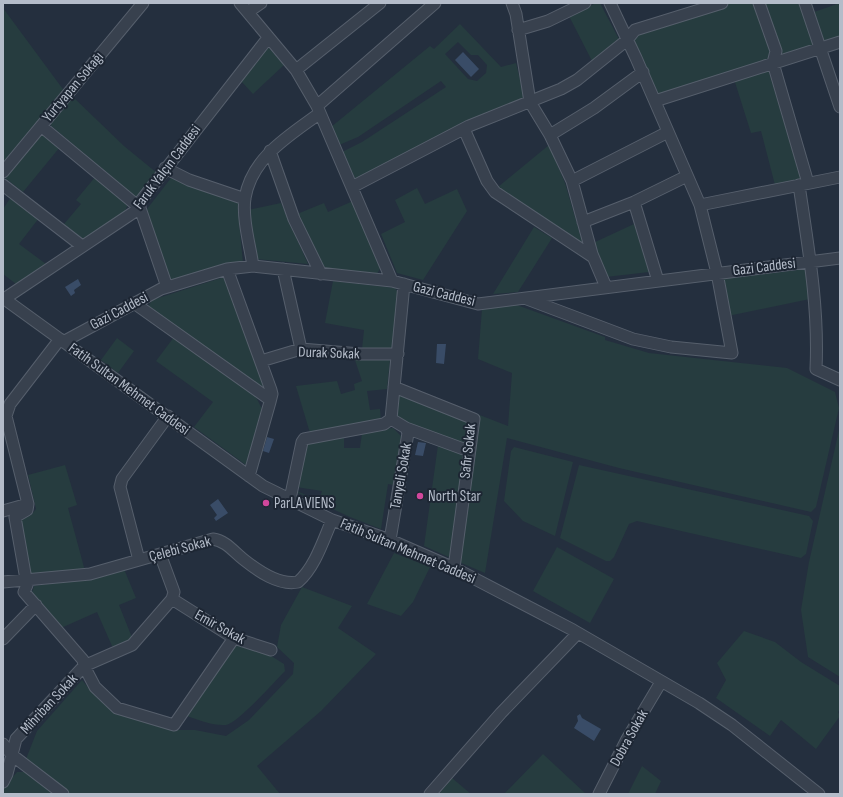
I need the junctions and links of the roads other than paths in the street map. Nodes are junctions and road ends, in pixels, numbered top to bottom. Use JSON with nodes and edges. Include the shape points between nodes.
{"nodes":[{"id":1,"x":143,"y":3,"type":"edge"},
{"id":2,"x":240,"y":3,"type":"edge"},
{"id":3,"x":261,"y":3,"type":"edge"},
{"id":4,"x":380,"y":3,"type":"edge"},
{"id":5,"x":435,"y":3,"type":"edge"},
{"id":6,"x":512,"y":3,"type":"edge"},
{"id":7,"x":585,"y":3,"type":"edge"},
{"id":8,"x":610,"y":3,"type":"edge"},
{"id":9,"x":722,"y":3,"type":"edge"},
{"id":10,"x":759,"y":3,"type":"edge"},
{"id":11,"x":806,"y":3,"type":"edge"},
{"id":12,"x":248,"y":12,"type":"junction"},
{"id":13,"x":518,"y":30,"type":"junction"},
{"id":14,"x":268,"y":38,"type":"junction"},
{"id":15,"x":627,"y":40,"type":"junction"},
{"id":16,"x":840,"y":42,"type":"edge"},
{"id":17,"x":821,"y":48,"type":"junction"},
{"id":18,"x":773,"y":63,"type":"junction"},
{"id":19,"x":296,"y":70,"type":"junction"},
{"id":20,"x":643,"y":72,"type":"junction"},
{"id":21,"x":655,"y":101,"type":"junction"},
{"id":22,"x":530,"y":102,"type":"junction"},
{"id":23,"x":840,"y":107,"type":"edge"},
{"id":24,"x":318,"y":110,"type":"junction"},
{"id":25,"x":41,"y":126,"type":"junction"},
{"id":26,"x":464,"y":129,"type":"junction"},
{"id":27,"x":668,"y":132,"type":"junction"},
{"id":28,"x":550,"y":136,"type":"junction"},
{"id":29,"x":270,"y":151,"type":"junction"},
{"id":30,"x":166,"y":168,"type":"junction"},
{"id":31,"x":3,"y":172,"type":"edge"},
{"id":32,"x":687,"y":176,"type":"junction"},
{"id":33,"x":840,"y":177,"type":"edge"},
{"id":34,"x":572,"y":181,"type":"junction"},
{"id":35,"x":804,"y":184,"type":"junction"},
{"id":36,"x":3,"y":185,"type":"edge"},
{"id":37,"x":352,"y":187,"type":"junction"},
{"id":38,"x":245,"y":199,"type":"junction"},
{"id":39,"x":634,"y":202,"type":"junction"},
{"id":40,"x":700,"y":205,"type":"junction"},
{"id":41,"x":140,"y":208,"type":"junction"},
{"id":42,"x":583,"y":222,"type":"junction"},
{"id":43,"x":82,"y":246,"type":"junction"},
{"id":44,"x":593,"y":257,"type":"junction"},
{"id":45,"x":840,"y":258,"type":"edge"},
{"id":46,"x":810,"y":261,"type":"junction"},
{"id":47,"x":253,"y":266,"type":"junction"},
{"id":48,"x":227,"y":269,"type":"junction"},
{"id":49,"x":283,"y":269,"type":"junction"},
{"id":50,"x":717,"y":272,"type":"junction"},
{"id":51,"x":321,"y":274,"type":"junction"},
{"id":52,"x":392,"y":281,"type":"junction"},
{"id":53,"x":658,"y":281,"type":"junction"},
{"id":54,"x":404,"y":284,"type":"junction"},
{"id":55,"x":166,"y":287,"type":"junction"},
{"id":56,"x":606,"y":287,"type":"junction"},
{"id":57,"x":525,"y":298,"type":"junction"},
{"id":58,"x":4,"y":299,"type":"edge"},
{"id":59,"x":134,"y":303,"type":"junction"},
{"id":60,"x":61,"y":340,"type":"junction"},
{"id":61,"x":300,"y":349,"type":"junction"},
{"id":62,"x":398,"y":354,"type":"junction"},
{"id":63,"x":261,"y":361,"type":"junction"},
{"id":64,"x":840,"y":380,"type":"edge"},
{"id":65,"x":394,"y":387,"type":"junction"},
{"id":66,"x":270,"y":402,"type":"junction"},
{"id":67,"x":168,"y":416,"type":"junction"},
{"id":68,"x":392,"y":419,"type":"junction"},
{"id":69,"x":406,"y":428,"type":"junction"},
{"id":70,"x":469,"y":451,"type":"junction"},
{"id":71,"x":249,"y":476,"type":"junction"},
{"id":72,"x":290,"y":499,"type":"junction"},
{"id":73,"x":28,"y":504,"type":"junction"},
{"id":74,"x":3,"y":510,"type":"edge"},
{"id":75,"x":332,"y":520,"type":"junction"},
{"id":76,"x":390,"y":540,"type":"junction"},
{"id":77,"x":160,"y":554,"type":"junction"},
{"id":78,"x":139,"y":560,"type":"junction"},
{"id":79,"x":454,"y":568,"type":"junction"},
{"id":80,"x":26,"y":579,"type":"junction"},
{"id":81,"x":3,"y":582,"type":"edge"},
{"id":82,"x":172,"y":599,"type":"junction"},
{"id":83,"x":36,"y":605,"type":"junction"},
{"id":84,"x":578,"y":633,"type":"junction"},
{"id":85,"x":234,"y":638,"type":"junction"},
{"id":86,"x":3,"y":639,"type":"edge"},
{"id":87,"x":271,"y":650,"type":"dead end"},
{"id":88,"x":84,"y":666,"type":"junction"},
{"id":89,"x":660,"y":682,"type":"junction"},
{"id":90,"x":3,"y":744,"type":"edge"},
{"id":91,"x":12,"y":755,"type":"junction"},
{"id":92,"x":3,"y":782,"type":"edge"},
{"id":93,"x":64,"y":794,"type":"edge"},
{"id":94,"x":430,"y":794,"type":"edge"},
{"id":95,"x":599,"y":794,"type":"edge"},
{"id":96,"x":819,"y":794,"type":"edge"}],
"edges":[{"from":1,"to":25,"type":"street","name":"Yurtyapan Sokağı"},
{"from":2,"to":12,"type":"street"},
{"from":3,"to":12,"type":"street"},
{"from":4,"to":19,"type":"street"},
{"from":5,"to":24,"type":"street"},
{"from":6,"to":13,"type":"street"},
{"from":7,"to":13,"type":"street","via":[[548,21]]},
{"from":8,"to":15,"type":"street"},
{"from":9,"to":15,"type":"street","via":[[635,30]]},
{"from":10,"to":18,"type":"street","via":[[776,51]]},
{"from":11,"to":17,"type":"street"},
{"from":12,"to":14,"type":"street"},
{"from":13,"to":22,"type":"street"},
{"from":14,"to":19,"type":"street"},
{"from":14,"to":30,"type":"street","name":"Faruk Yalçın Caddesi"},
{"from":15,"to":20,"type":"street"},
{"from":15,"to":22,"type":"street","via":[[577,80]]},
{"from":16,"to":17,"type":"street"},
{"from":17,"to":18,"type":"street"},
{"from":17,"to":23,"type":"street"},
{"from":18,"to":21,"type":"street"},
{"from":18,"to":35,"type":"street"},
{"from":19,"to":24,"type":"street"},
{"from":20,"to":21,"type":"street"},
{"from":20,"to":28,"type":"street"},
{"from":21,"to":27,"type":"street"},
{"from":22,"to":26,"type":"street"},
{"from":22,"to":28,"type":"street"},
{"from":24,"to":29,"type":"street"},
{"from":24,"to":37,"type":"street"},
{"from":25,"to":31,"type":"street","name":"Yurtyapan Sokağı"},
{"from":25,"to":41,"type":"street"},
{"from":26,"to":37,"type":"street"},
{"from":26,"to":44,"type":"street","via":[[487,181],[495,192]]},
{"from":27,"to":32,"type":"street"},
{"from":27,"to":34,"type":"street"},
{"from":28,"to":34,"type":"street"},
{"from":29,"to":38,"type":"street","via":[[254,170]]},
{"from":29,"to":51,"type":"street","via":[[294,219]]},
{"from":30,"to":38,"type":"street","via":[[188,180]]},
{"from":30,"to":41,"type":"street","name":"Faruk Yalçın Caddesi","via":[[140,202]]},
{"from":32,"to":39,"type":"street"},
{"from":32,"to":40,"type":"street"},
{"from":33,"to":35,"type":"street"},
{"from":34,"to":42,"type":"street"},
{"from":35,"to":40,"type":"street"},
{"from":35,"to":46,"type":"street"},
{"from":36,"to":43,"type":"street"},
{"from":37,"to":52,"type":"street"},
{"from":38,"to":47,"type":"street"},
{"from":39,"to":42,"type":"street"},
{"from":39,"to":53,"type":"street"},
{"from":40,"to":50,"type":"street"},
{"from":41,"to":43,"type":"street","name":"Faruk Yalçın Caddesi"},
{"from":41,"to":55,"type":"street"},
{"from":42,"to":44,"type":"street"},
{"from":43,"to":58,"type":"street","name":"Faruk Yalçın Caddesi"},
{"from":44,"to":56,"type":"street"},
{"from":45,"to":46,"type":"street","name":"Gazi Caddesi"},
{"from":46,"to":50,"type":"street","name":"Gazi Caddesi"},
{"from":46,"to":64,"type":"street","via":[[817,323],[816,369]]},
{"from":47,"to":48,"type":"street","name":"Gazi Caddesi"},
{"from":47,"to":49,"type":"street","name":"Gazi Caddesi"},
{"from":48,"to":55,"type":"street","name":"Gazi Caddesi"},
{"from":48,"to":63,"type":"street"},
{"from":49,"to":51,"type":"street","name":"Gazi Caddesi"},
{"from":49,"to":61,"type":"street"},
{"from":50,"to":53,"type":"street","name":"Gazi Caddesi"},
{"from":50,"to":57,"type":"street","via":[[732,353],[671,347],[633,339]]},
{"from":51,"to":52,"type":"street","name":"Gazi Caddesi"},
{"from":52,"to":54,"type":"street","name":"Gazi Caddesi"},
{"from":53,"to":56,"type":"street","name":"Gazi Caddesi"},
{"from":54,"to":57,"type":"street","name":"Gazi Caddesi","via":[[478,304]]},
{"from":54,"to":62,"type":"street"},
{"from":55,"to":59,"type":"street","name":"Gazi Caddesi"},
{"from":56,"to":57,"type":"street","name":"Gazi Caddesi"},
{"from":58,"to":60,"type":"street","name":"Fatih Sultan Mehmet Caddesi"},
{"from":59,"to":60,"type":"street","name":"Gazi Caddesi"},
{"from":59,"to":66,"type":"street"},
{"from":60,"to":67,"type":"street","name":"Fatih Sultan Mehmet Caddesi"},
{"from":60,"to":73,"type":"street","via":[[10,404],[6,416]]},
{"from":61,"to":62,"type":"street","name":"Durak Sokak"},
{"from":61,"to":63,"type":"street","name":"Durak Sokak"},
{"from":62,"to":65,"type":"street"},
{"from":63,"to":66,"type":"street","via":[[272,394]]},
{"from":65,"to":68,"type":"street"},
{"from":65,"to":70,"type":"street","name":"Safir Sokak","via":[[474,418]]},
{"from":66,"to":71,"type":"street"},
{"from":67,"to":71,"type":"street","name":"Fatih Sultan Mehmet Caddesi"},
{"from":67,"to":78,"type":"street","via":[[122,479],[120,486]]},
{"from":68,"to":69,"type":"street","name":"Tanyeli Sokak"},
{"from":68,"to":72,"type":"street","via":[[384,424],[304,439]]},
{"from":69,"to":70,"type":"street"},
{"from":69,"to":76,"type":"street","name":"Tanyeli Sokak","via":[[408,433]]},
{"from":70,"to":79,"type":"street","name":"Safir Sokak"},
{"from":71,"to":72,"type":"street","name":"Fatih Sultan Mehmet Caddesi"},
{"from":72,"to":75,"type":"street","name":"Fatih Sultan Mehmet Caddesi"},
{"from":73,"to":74,"type":"street"},
{"from":73,"to":80,"type":"street","name":"Mihriban Sokak","via":[[26,510],[15,517]]},
{"from":75,"to":76,"type":"street","name":"Fatih Sultan Mehmet Caddesi"},
{"from":75,"to":77,"type":"street","name":"Çelebi Sokak","via":[[314,560],[298,582],[284,583],[271,577],[220,540],[213,538]]},
{"from":76,"to":79,"type":"street","name":"Fatih Sultan Mehmet Caddesi"},
{"from":77,"to":78,"type":"street","name":"Çelebi Sokak"},
{"from":77,"to":82,"type":"street","via":[[174,592]]},
{"from":78,"to":80,"type":"street","name":"Çelebi Sokak","via":[[90,574]]},
{"from":79,"to":84,"type":"street","name":"Fatih Sultan Mehmet Caddesi"},
{"from":80,"to":81,"type":"street","name":"Çelebi Sokak"},
{"from":80,"to":83,"type":"street","name":"Mihriban Sokak","via":[[27,586],[24,592]]},
{"from":82,"to":85,"type":"street","name":"Emir Sokak"},
{"from":82,"to":88,"type":"street","via":[[132,645]]},
{"from":83,"to":86,"type":"street"},
{"from":83,"to":88,"type":"street","name":"Mihriban Sokak","via":[[83,660]]},
{"from":84,"to":89,"type":"street","name":"Fatih Sultan Mehmet Caddesi"},
{"from":84,"to":94,"type":"street","via":[[501,713]]},
{"from":85,"to":87,"type":"street","name":"Emir Sokak"},
{"from":85,"to":88,"type":"street","via":[[174,725],[117,708],[95,687]]},
{"from":88,"to":91,"type":"street","name":"Mihriban Sokak","via":[[16,738]]},
{"from":89,"to":95,"type":"street","name":"Dobra Sokak"},
{"from":89,"to":96,"type":"street","name":"Fatih Sultan Mehmet Caddesi","via":[[732,725]]},
{"from":90,"to":91,"type":"street"},
{"from":91,"to":92,"type":"street","name":"Mihriban Sokak"},
{"from":91,"to":93,"type":"street"}]}
